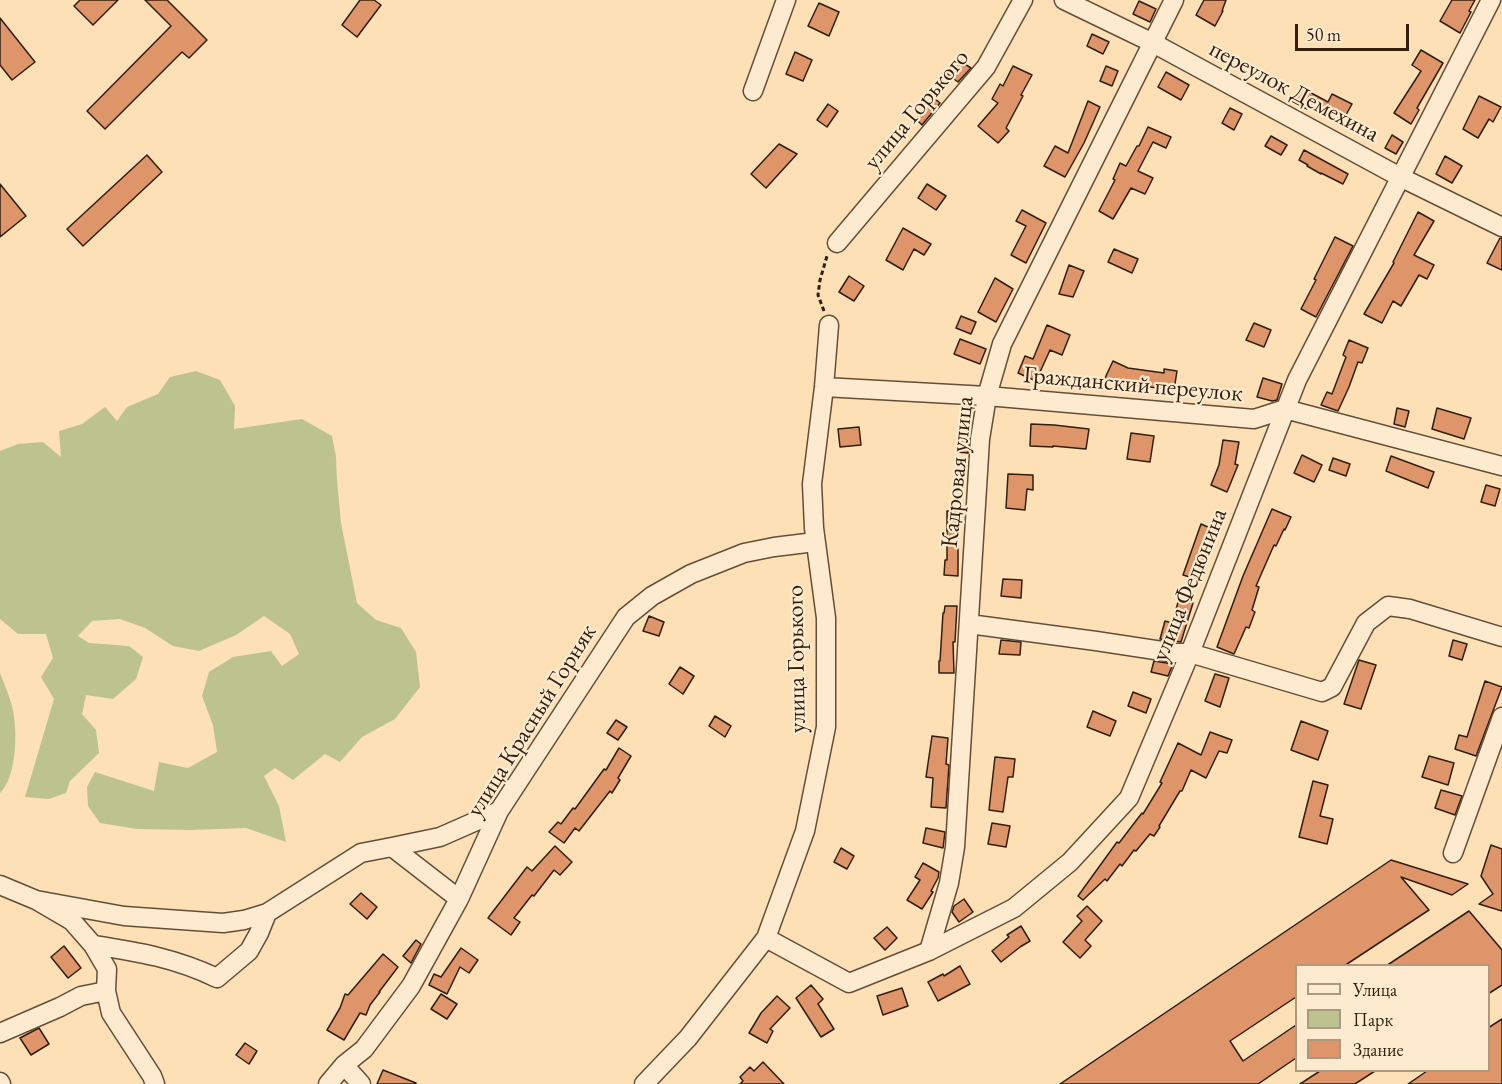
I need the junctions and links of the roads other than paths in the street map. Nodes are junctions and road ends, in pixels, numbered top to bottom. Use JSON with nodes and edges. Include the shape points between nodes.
{"nodes":[{"id":1,"x":786,"y":0,"type":"edge"},
{"id":2,"x":1023,"y":0,"type":"edge"},
{"id":3,"x":1064,"y":0,"type":"edge"},
{"id":4,"x":1174,"y":0,"type":"edge"},
{"id":5,"x":1491,"y":0,"type":"edge"},
{"id":6,"x":1153,"y":43,"type":"junction"},
{"id":7,"x":753,"y":91,"type":"dead end"},
{"id":8,"x":1400,"y":177,"type":"junction"},
{"id":9,"x":1502,"y":227,"type":"edge"},
{"id":10,"x":837,"y":243,"type":"road end"},
{"id":11,"x":829,"y":325,"type":"road end"},
{"id":12,"x":824,"y":387,"type":"junction"},
{"id":13,"x":987,"y":396,"type":"junction"},
{"id":14,"x":1285,"y":409,"type":"junction"},
{"id":15,"x":1502,"y":466,"type":"edge"},
{"id":16,"x":815,"y":542,"type":"junction"},
{"id":17,"x":969,"y":624,"type":"junction"},
{"id":18,"x":1502,"y":637,"type":"edge"},
{"id":19,"x":1190,"y":653,"type":"junction"},
{"id":20,"x":1502,"y":717,"type":"edge"},
{"id":21,"x":499,"y":811,"type":"junction"},
{"id":22,"x":392,"y":847,"type":"junction"},
{"id":23,"x":1453,"y":853,"type":"dead end"},
{"id":24,"x":0,"y":885,"type":"edge"},
{"id":25,"x":459,"y":899,"type":"junction"},
{"id":26,"x":36,"y":900,"type":"junction"},
{"id":27,"x":267,"y":913,"type":"junction"},
{"id":28,"x":766,"y":938,"type":"junction"},
{"id":29,"x":93,"y":945,"type":"junction"},
{"id":30,"x":929,"y":951,"type":"junction"},
{"id":31,"x":106,"y":991,"type":"junction"},
{"id":32,"x":0,"y":1033,"type":"edge"},
{"id":33,"x":344,"y":1065,"type":"junction"},
{"id":34,"x":155,"y":1084,"type":"edge"},
{"id":35,"x":328,"y":1084,"type":"edge"},
{"id":36,"x":361,"y":1084,"type":"edge"},
{"id":37,"x":644,"y":1084,"type":"edge"}],
"edges":[{"from":1,"to":7,"type":"street"},
{"from":2,"to":10,"type":"street","name":"улица Горького","via":[[986,67]]},
{"from":3,"to":6,"type":"street","name":"переулок Демехина"},
{"from":4,"to":6,"type":"street","name":"Кадровая улица"},
{"from":5,"to":8,"type":"street","name":"улица Федюнина"},
{"from":6,"to":8,"type":"street","name":"переулок Демехина"},
{"from":6,"to":13,"type":"street","name":"Кадровая улица","via":[[1002,344]]},
{"from":8,"to":9,"type":"street","name":"переулок Демехина"},
{"from":8,"to":14,"type":"street","name":"улица Федюнина"},
{"from":11,"to":12,"type":"street","name":"улица Горького"},
{"from":12,"to":13,"type":"street","name":"Гражданский переулок"},
{"from":12,"to":16,"type":"street","name":"улица Горького","via":[[812,484]]},
{"from":13,"to":14,"type":"street","name":"Гражданский переулок","via":[[1254,419]]},
{"from":13,"to":17,"type":"street","name":"Кадровая улица"},
{"from":14,"to":15,"type":"street"},
{"from":14,"to":19,"type":"street","name":"улица Федюнина"},
{"from":16,"to":21,"type":"street","name":"улица Красный Горняк","via":[[744,553],[691,574],[652,596],[626,617]]},
{"from":16,"to":28,"type":"street","name":"улица Горького","via":[[826,618],[826,727],[805,831]]},
{"from":17,"to":19,"type":"street"},
{"from":17,"to":30,"type":"street","name":"Кадровая улица","via":[[955,847]]},
{"from":18,"to":19,"type":"street","via":[[1388,606],[1366,623],[1332,687],[1322,692]]},
{"from":19,"to":30,"type":"street","name":"улица Федюнина","via":[[1129,798],[1070,862],[1014,908]]},
{"from":20,"to":23,"type":"street"},
{"from":21,"to":22,"type":"street","via":[[440,837]]},
{"from":21,"to":25,"type":"street","name":"улица Красный Горняк"},
{"from":22,"to":25,"type":"street"},
{"from":22,"to":27,"type":"street","via":[[361,853]]},
{"from":24,"to":26,"type":"street"},
{"from":25,"to":33,"type":"street","name":"улица Красный Горняк","via":[[411,986],[364,1049]]},
{"from":26,"to":27,"type":"street","via":[[124,915],[223,923]]},
{"from":26,"to":29,"type":"street","via":[[72,921]]},
{"from":27,"to":29,"type":"street","via":[[249,951],[217,978],[172,959]]},
{"from":28,"to":30,"type":"street","name":"улица Федюнина","via":[[849,983]]},
{"from":28,"to":37,"type":"street","name":"улица Горького","via":[[688,1038]]},
{"from":29,"to":31,"type":"street","via":[[107,969]]},
{"from":31,"to":32,"type":"street","via":[[81,996]]},
{"from":31,"to":34,"type":"street","via":[[111,1013]]},
{"from":33,"to":35,"type":"street","name":"улица Красный Горняк"},
{"from":33,"to":36,"type":"street"}]}
